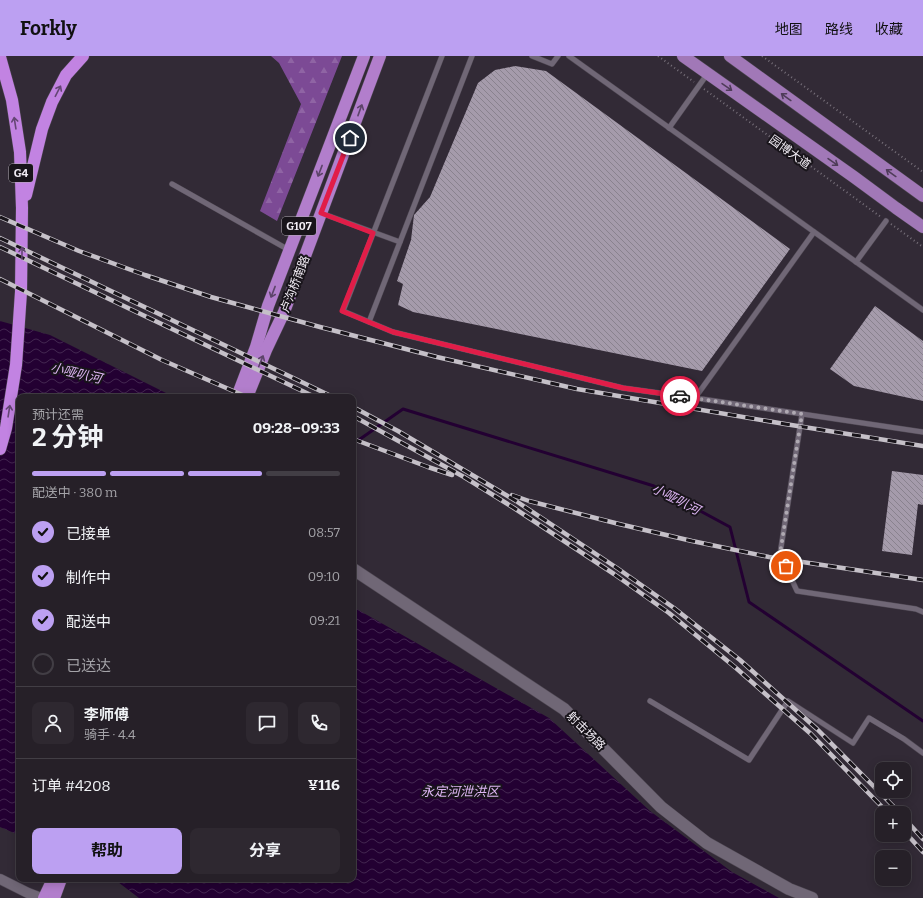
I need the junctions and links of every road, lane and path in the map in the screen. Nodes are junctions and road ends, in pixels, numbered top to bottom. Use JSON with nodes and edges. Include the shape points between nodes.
{"nodes":[{"id":1,"x":83,"y":56,"type":"edge"},
{"id":2,"x":364,"y":56,"type":"edge"},
{"id":3,"x":380,"y":56,"type":"edge"},
{"id":4,"x":442,"y":56,"type":"edge"},
{"id":5,"x":472,"y":56,"type":"edge"},
{"id":6,"x":532,"y":56,"type":"edge"},
{"id":7,"x":558,"y":56,"type":"edge"},
{"id":8,"x":569,"y":56,"type":"edge"},
{"id":9,"x":658,"y":56,"type":"edge"},
{"id":10,"x":684,"y":56,"type":"edge"},
{"id":11,"x":730,"y":56,"type":"edge"},
{"id":12,"x":762,"y":56,"type":"edge"},
{"id":13,"x":0,"y":57,"type":"edge"},
{"id":14,"x":708,"y":73,"type":"junction"},
{"id":15,"x":699,"y":85,"type":"junction"},
{"id":16,"x":669,"y":128,"type":"junction"},
{"id":17,"x":923,"y":172,"type":"edge"},
{"id":18,"x":172,"y":184,"type":"dead end"},
{"id":19,"x":923,"y":196,"type":"edge"},
{"id":20,"x":22,"y":208,"type":"junction"},
{"id":21,"x":321,"y":213,"type":"junction"},
{"id":22,"x":886,"y":221,"type":"junction"},
{"id":23,"x":923,"y":227,"type":"edge"},
{"id":24,"x":814,"y":232,"type":"junction"},
{"id":25,"x":373,"y":233,"type":"junction"},
{"id":26,"x":400,"y":242,"type":"junction"},
{"id":27,"x":923,"y":247,"type":"edge"},
{"id":28,"x":290,"y":251,"type":"junction"},
{"id":29,"x":856,"y":262,"type":"junction"},
{"id":30,"x":923,"y":310,"type":"edge"},
{"id":31,"x":370,"y":322,"type":"junction"},
{"id":32,"x":239,"y":394,"type":"edge"},
{"id":33,"x":248,"y":394,"type":"edge"},
{"id":34,"x":695,"y":398,"type":"junction"},
{"id":35,"x":802,"y":414,"type":"junction"},
{"id":36,"x":923,"y":432,"type":"edge"},
{"id":37,"x":0,"y":449,"type":"edge"},
{"id":38,"x":356,"y":572,"type":"edge"},
{"id":39,"x":923,"y":612,"type":"edge"},
{"id":40,"x":650,"y":702,"type":"dead end"},
{"id":41,"x":923,"y":753,"type":"edge"},
{"id":42,"x":0,"y":879,"type":"edge"},
{"id":43,"x":56,"y":882,"type":"edge"},
{"id":44,"x":57,"y":882,"type":"edge"},
{"id":45,"x":41,"y":898,"type":"edge"},
{"id":46,"x":44,"y":898,"type":"edge"},
{"id":47,"x":54,"y":898,"type":"edge"},
{"id":48,"x":812,"y":898,"type":"edge"}],
"edges":[{"from":20,"to":1,"type":"highway","one_way":true,"via":[[42,129],[52,102],[66,75]]},
{"from":2,"to":28,"type":"highway","name":"卢沟桥南路","number":"G107","one_way":true},
{"from":21,"to":3,"type":"highway","name":"卢沟桥南路","number":"G107","one_way":true},
{"from":4,"to":25,"type":"lane"},
{"from":5,"to":26,"type":"lane"},
{"from":6,"to":7,"type":"lane","via":[[552,64]]},
{"from":8,"to":16,"type":"lane"},
{"from":9,"to":15,"type":"path","name":"园博大道"},
{"from":10,"to":14,"type":"main road","name":"园博大道"},
{"from":19,"to":11,"type":"main road","one_way":true},
{"from":12,"to":17,"type":"path"},
{"from":20,"to":13,"type":"highway","number":"G4","one_way":true,"via":[[20,152],[12,100]]},
{"from":14,"to":15,"type":"lane"},
{"from":14,"to":23,"type":"main road","name":"园博大道","one_way":true},
{"from":15,"to":16,"type":"lane"},
{"from":15,"to":22,"type":"path","name":"园博大道"},
{"from":16,"to":24,"type":"lane"},
{"from":18,"to":28,"type":"lane"},
{"from":37,"to":20,"type":"highway","number":"G4","one_way":true,"via":[[16,366],[21,292]]},
{"from":21,"to":25,"type":"lane"},
{"from":33,"to":21,"type":"highway","name":"卢沟桥南路","number":"G107","one_way":true,"via":[[284,312]]},
{"from":22,"to":27,"type":"path","name":"园博大道"},
{"from":22,"to":29,"type":"lane"},
{"from":24,"to":29,"type":"lane"},
{"from":24,"to":34,"type":"lane"},
{"from":25,"to":26,"type":"lane"},
{"from":25,"to":31,"type":"lane","via":[[342,311]]},
{"from":26,"to":31,"type":"lane"},
{"from":28,"to":32,"type":"highway","name":"卢沟桥南路","number":"G107","one_way":true,"via":[[268,306]]},
{"from":29,"to":30,"type":"lane"},
{"from":31,"to":34,"type":"lane","via":[[393,332],[623,388]]},
{"from":34,"to":35,"type":"lane"},
{"from":35,"to":36,"type":"lane"},
{"from":35,"to":39,"type":"lane","via":[[780,554],[797,591]]},
{"from":38,"to":48,"type":"street","name":"射击场路","via":[[564,709],[661,807],[707,843],[789,889]]},
{"from":40,"to":41,"type":"lane","via":[[749,760],[788,701],[853,743],[869,718]]},
{"from":42,"to":45,"type":"street"},
{"from":43,"to":46,"type":"highway"},
{"from":44,"to":47,"type":"highway"}]}
